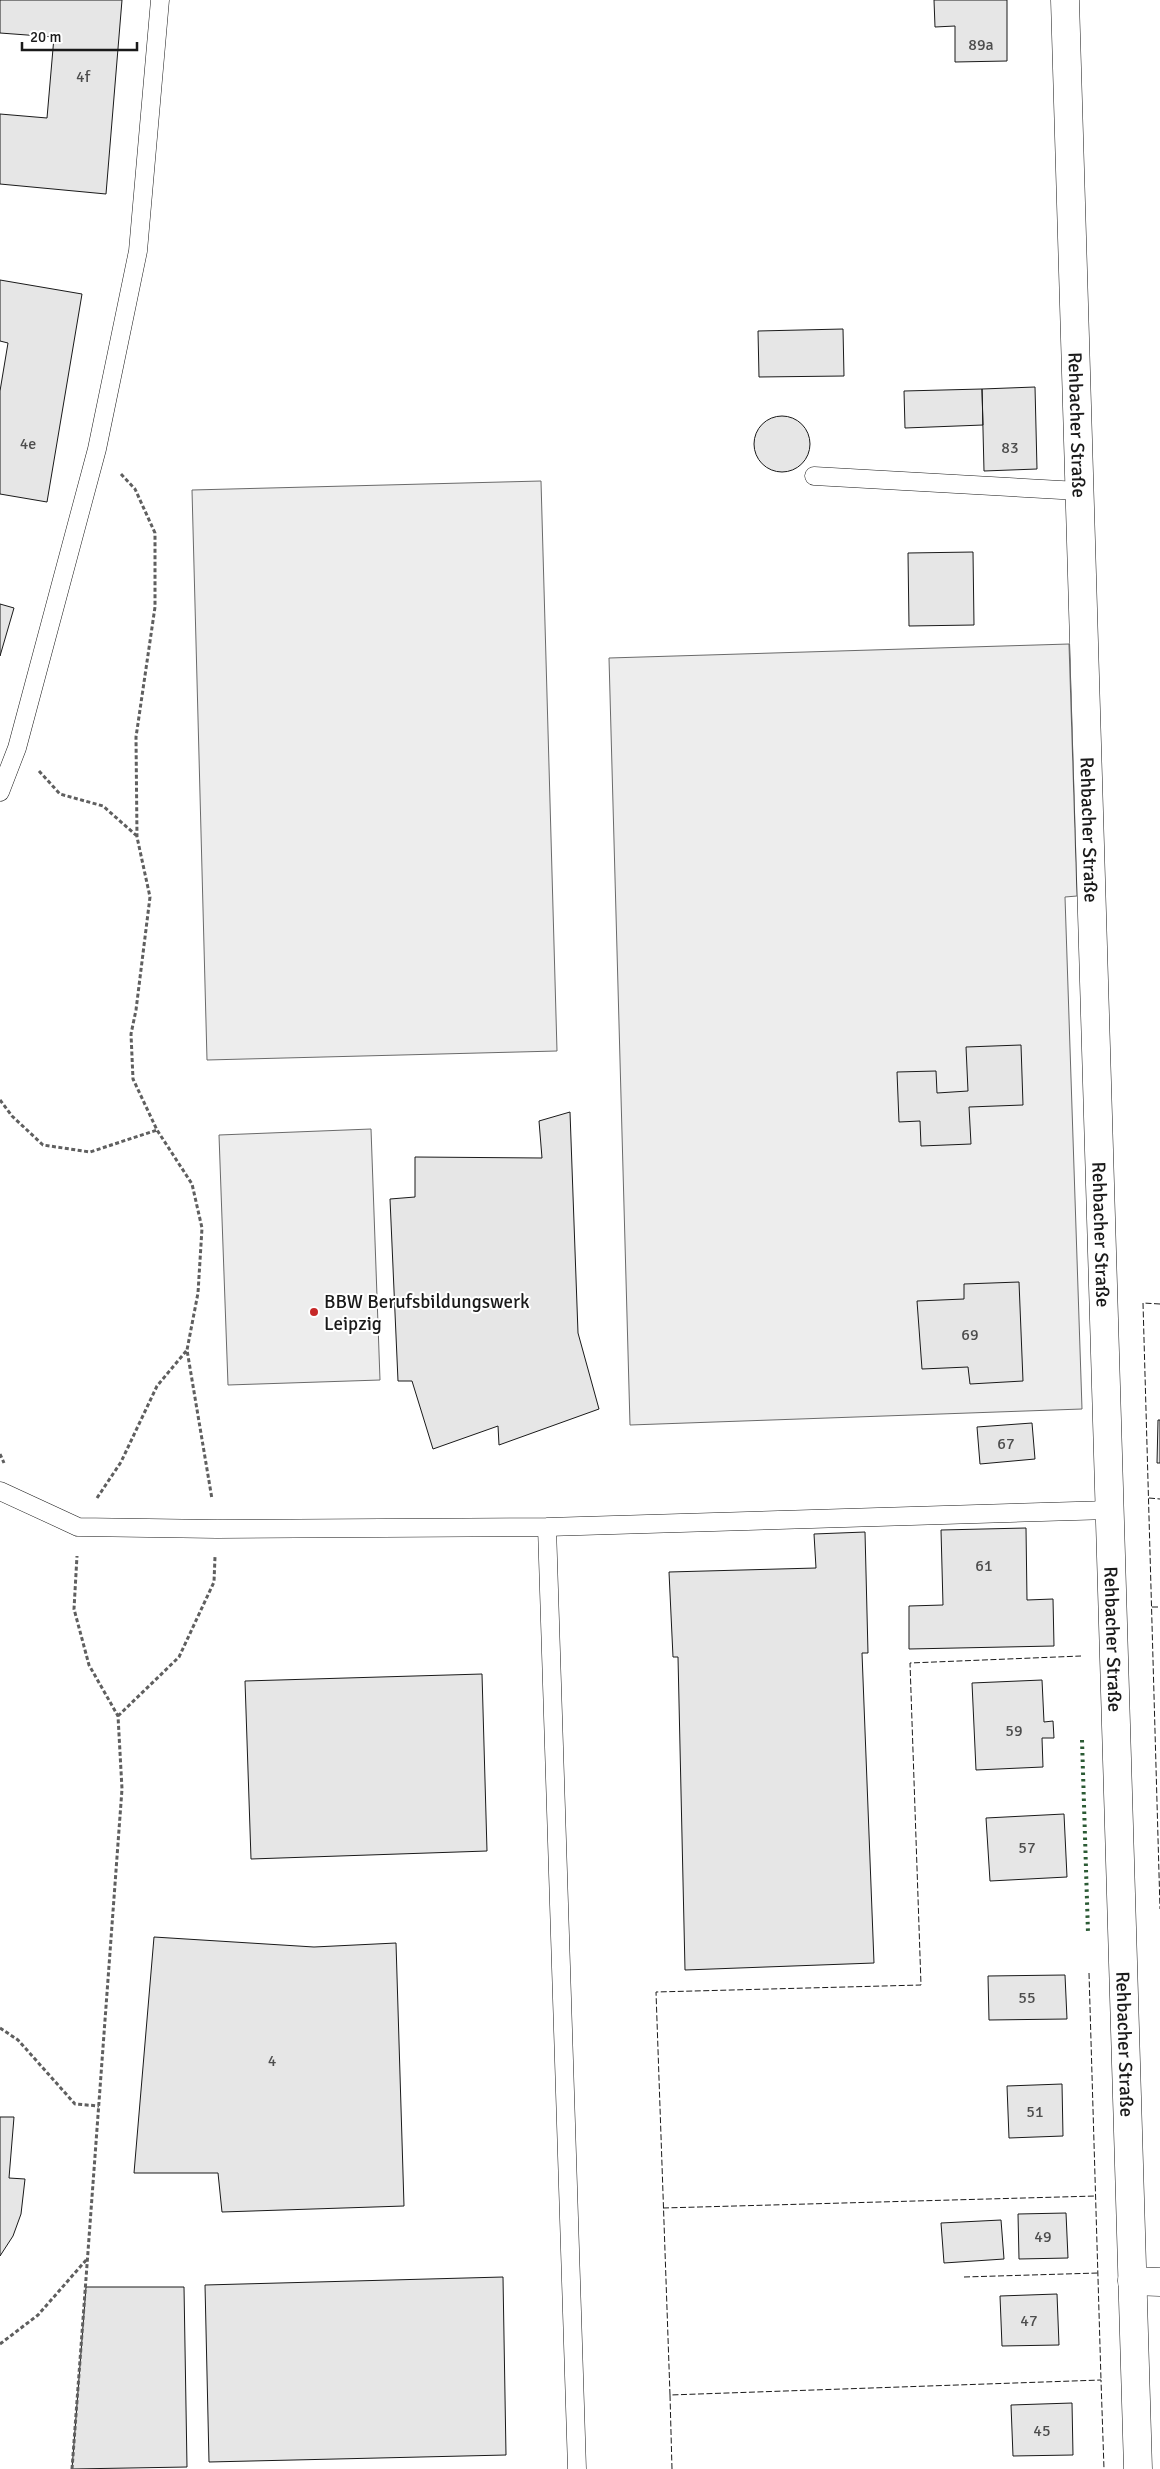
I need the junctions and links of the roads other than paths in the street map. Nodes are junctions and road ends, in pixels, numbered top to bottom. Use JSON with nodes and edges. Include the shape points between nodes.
{"nodes":[{"id":1,"x":160,"y":0,"type":"edge"},
{"id":2,"x":1065,"y":0,"type":"edge"},
{"id":3,"x":814,"y":476,"type":"dead end"},
{"id":4,"x":1079,"y":491,"type":"junction"},
{"id":5,"x":0,"y":792,"type":"edge"},
{"id":6,"x":0,"y":1491,"type":"edge"},
{"id":7,"x":1110,"y":1510,"type":"junction"},
{"id":8,"x":546,"y":1527,"type":"junction"},
{"id":9,"x":1132,"y":2281,"type":"junction"},
{"id":10,"x":1160,"y":2282,"type":"edge"},
{"id":11,"x":577,"y":2469,"type":"edge"},
{"id":12,"x":1138,"y":2469,"type":"edge"}],
"edges":[{"from":1,"to":5,"type":"lane","via":[[138,251],[97,449],[17,748]]},
{"from":2,"to":4,"type":"street","name":"Rehbacher Straße"},
{"from":3,"to":4,"type":"lane"},
{"from":4,"to":7,"type":"street","name":"Rehbacher Straße"},
{"from":6,"to":8,"type":"lane","via":[[78,1527]]},
{"from":7,"to":8,"type":"lane"},
{"from":7,"to":9,"type":"street","name":"Rehbacher Straße"},
{"from":8,"to":11,"type":"lane"},
{"from":9,"to":10,"type":"street"},
{"from":9,"to":12,"type":"street","name":"Rehbacher Straße"}]}
